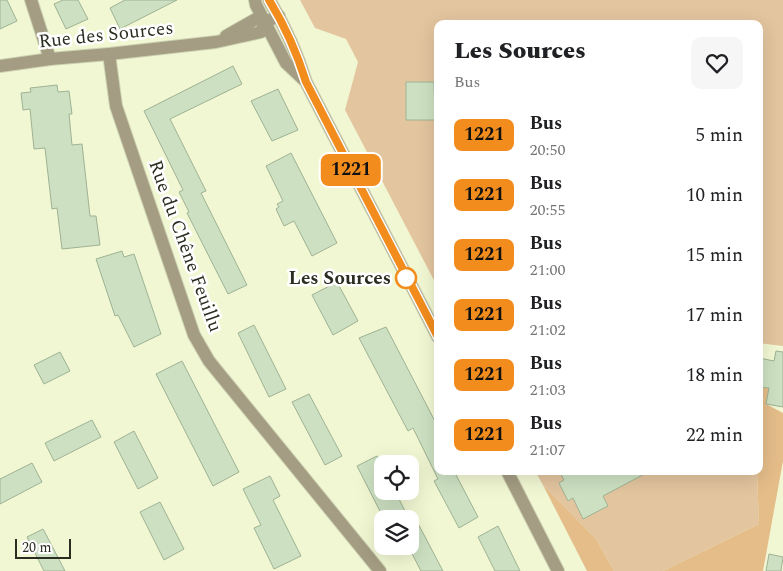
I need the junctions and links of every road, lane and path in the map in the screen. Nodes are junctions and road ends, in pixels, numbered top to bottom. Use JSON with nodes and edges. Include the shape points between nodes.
{"nodes":[{"id":1,"x":31,"y":0,"type":"edge"},
{"id":2,"x":255,"y":0,"type":"edge"},
{"id":3,"x":269,"y":0,"type":"edge"},
{"id":4,"x":279,"y":16,"type":"junction"},
{"id":5,"x":265,"y":22,"type":"junction"},
{"id":6,"x":109,"y":54,"type":"junction"},
{"id":7,"x":50,"y":59,"type":"junction"},
{"id":8,"x":0,"y":66,"type":"edge"},
{"id":9,"x":306,"y":82,"type":"junction"},
{"id":10,"x":434,"y":329,"type":"edge"},
{"id":11,"x":510,"y":475,"type":"edge"},
{"id":12,"x":380,"y":571,"type":"edge"},
{"id":13,"x":558,"y":571,"type":"edge"}],
"edges":[{"from":1,"to":7,"type":"street"},
{"from":2,"to":5,"type":"street"},
{"from":3,"to":4,"type":"street"},
{"from":4,"to":5,"type":"street","name":"Rue des Sources"},
{"from":4,"to":9,"type":"street"},
{"from":5,"to":6,"type":"street","name":"Rue des Sources","via":[[261,32],[216,42]]},
{"from":5,"to":9,"type":"street","via":[[286,63]]},
{"from":6,"to":7,"type":"street","name":"Rue des Sources"},
{"from":6,"to":12,"type":"street","name":"Rue du Chêne Feuillu","via":[[116,106],[194,335],[209,361]]},
{"from":7,"to":8,"type":"street","name":"Rue des Sources"},
{"from":9,"to":10,"type":"street"},
{"from":11,"to":13,"type":"street"}]}
